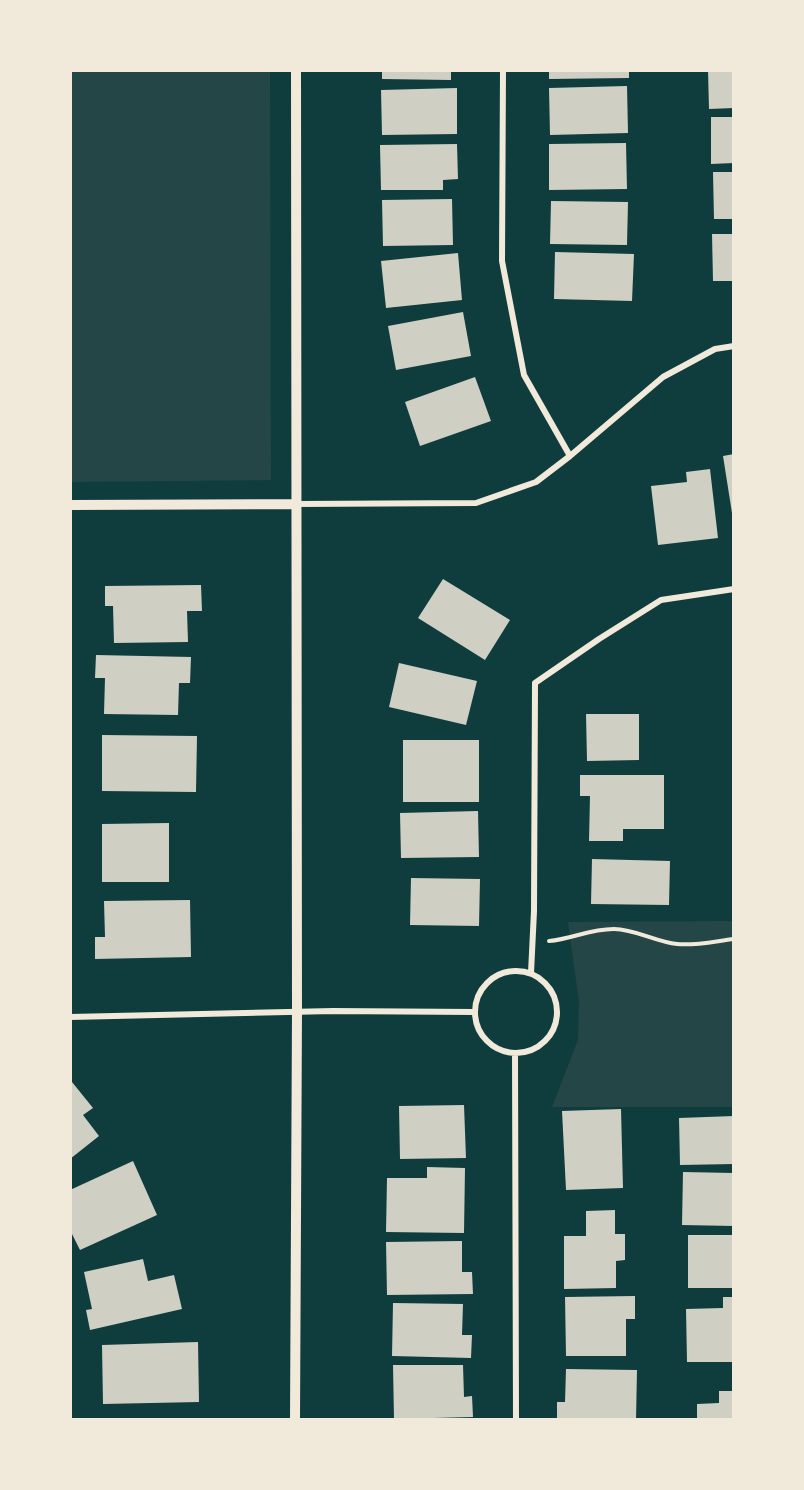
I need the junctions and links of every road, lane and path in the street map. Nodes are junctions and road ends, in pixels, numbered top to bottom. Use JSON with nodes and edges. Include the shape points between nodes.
{"nodes":[{"id":1,"x":296,"y":70,"type":"edge"},
{"id":2,"x":502,"y":70,"type":"edge"},
{"id":3,"x":734,"y":346,"type":"edge"},
{"id":4,"x":570,"y":456,"type":"junction"},
{"id":5,"x":296,"y":504,"type":"junction"},
{"id":6,"x":70,"y":506,"type":"edge"},
{"id":7,"x":734,"y":589,"type":"edge"},
{"id":8,"x":734,"y":939,"type":"edge"},
{"id":9,"x":532,"y":942,"type":"junction"},
{"id":10,"x":531,"y":973,"type":"junction"},
{"id":11,"x":297,"y":1011,"type":"junction"},
{"id":12,"x":474,"y":1012,"type":"junction"},
{"id":13,"x":70,"y":1017,"type":"edge"},
{"id":14,"x":515,"y":1054,"type":"junction"},
{"id":15,"x":295,"y":1419,"type":"edge"},
{"id":16,"x":516,"y":1419,"type":"edge"}],
"edges":[{"from":1,"to":5,"type":"street"},
{"from":2,"to":4,"type":"street","via":[[502,261],[524,375]]},
{"from":3,"to":4,"type":"street","via":[[716,349],[663,377]]},
{"from":4,"to":5,"type":"street","via":[[536,482],[476,503]]},
{"from":5,"to":6,"type":"street"},
{"from":5,"to":11,"type":"street"},
{"from":7,"to":9,"type":"street","via":[[661,600],[535,683]]},
{"from":8,"to":9,"type":"path","via":[[677,944],[615,929]]},
{"from":9,"to":10,"type":"street"},
{"from":10,"to":12,"type":"street","via":[[518,970],[492,977],[476,999]]},
{"from":10,"to":14,"type":"street","via":[[542,979],[556,1000],[556,1020],[540,1046]]},
{"from":11,"to":12,"type":"street"},
{"from":11,"to":13,"type":"street"},
{"from":11,"to":15,"type":"street"},
{"from":12,"to":14,"type":"street","via":[[479,1031],[491,1046]]},
{"from":14,"to":16,"type":"street"}]}
